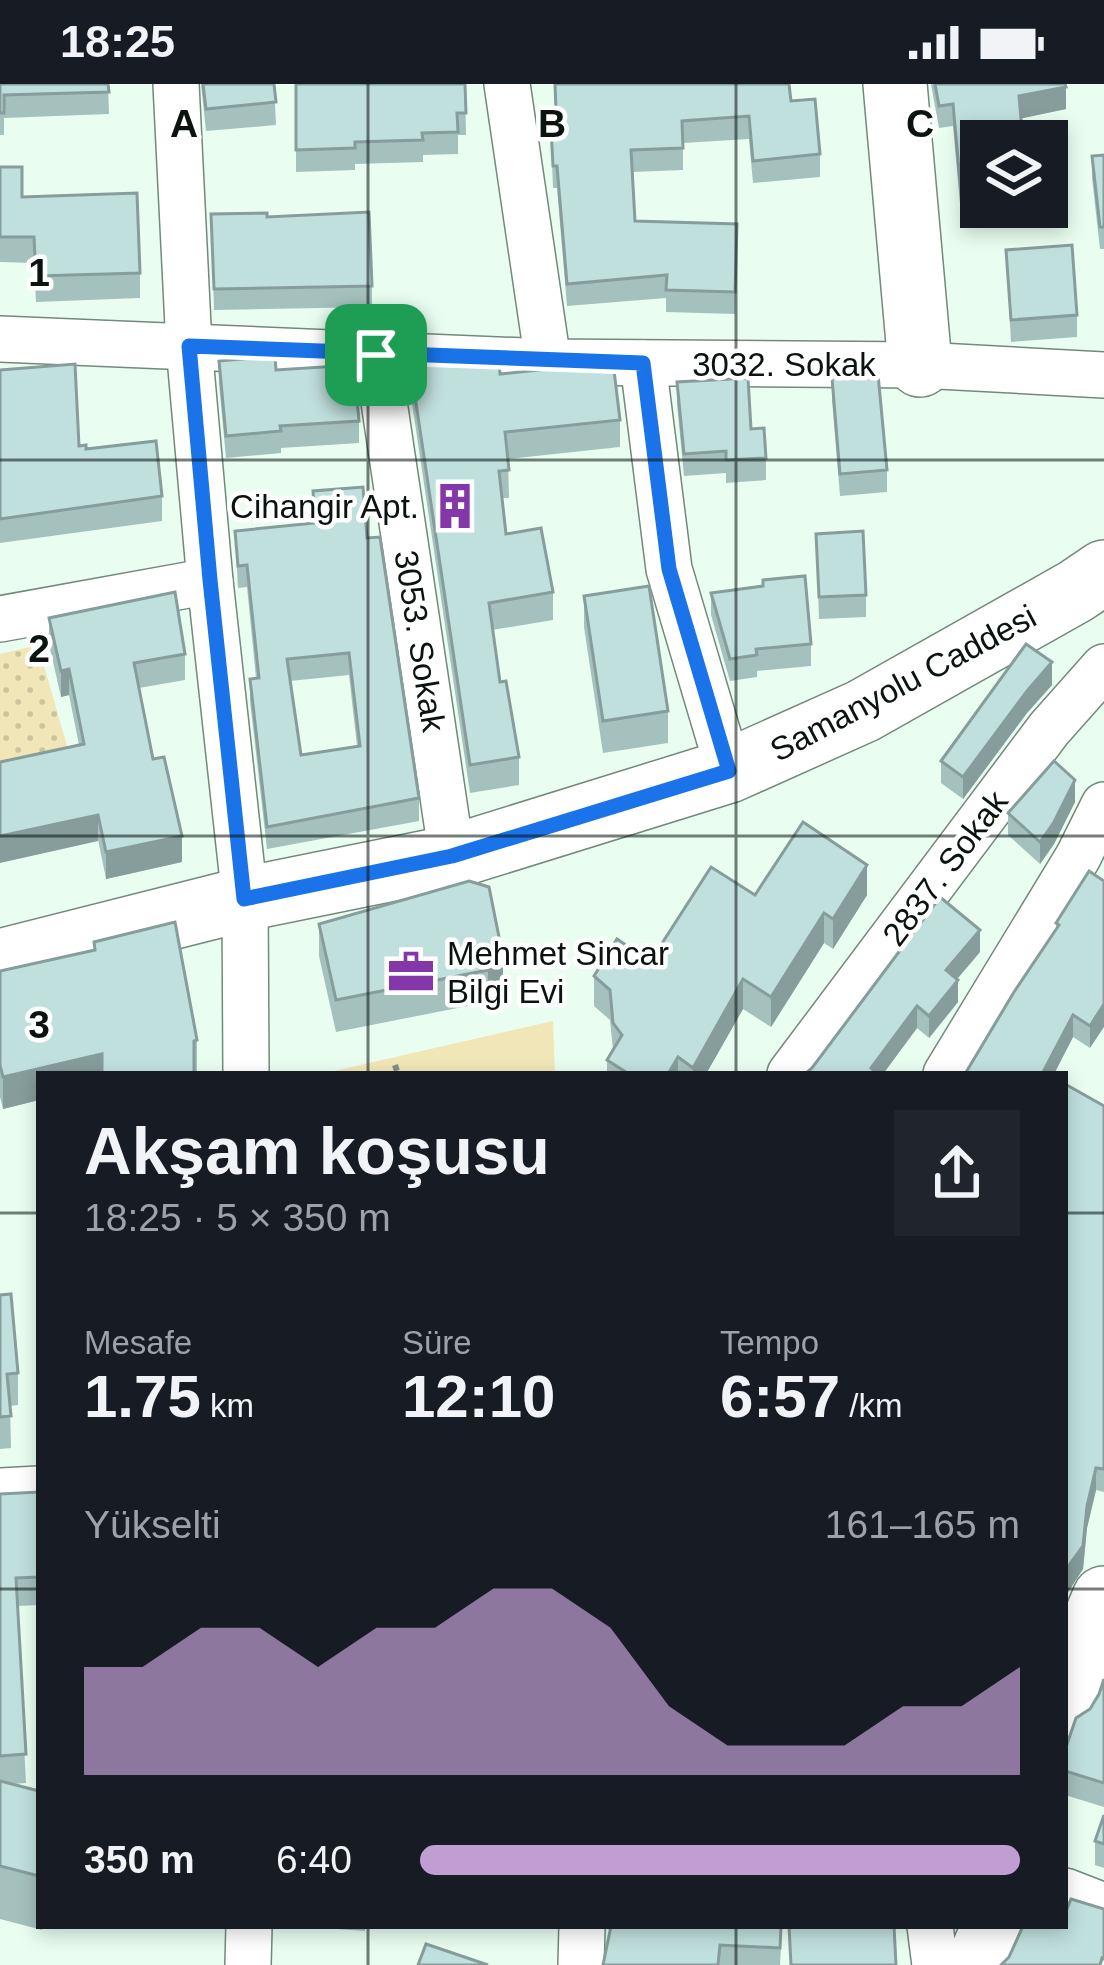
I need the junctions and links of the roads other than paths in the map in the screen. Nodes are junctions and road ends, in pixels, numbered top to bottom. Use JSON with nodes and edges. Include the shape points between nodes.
{"nodes":[{"id":1,"x":176,"y":84,"type":"edge"},
{"id":2,"x":507,"y":84,"type":"edge"},
{"id":3,"x":895,"y":84,"type":"edge"},
{"id":4,"x":0,"y":339,"type":"edge"},
{"id":5,"x":189,"y":346,"type":"junction"},
{"id":6,"x":376,"y":355,"type":"junction"},
{"id":7,"x":548,"y":362,"type":"junction"},
{"id":8,"x":643,"y":363,"type":"junction"},
{"id":9,"x":920,"y":365,"type":"junction"},
{"id":10,"x":1104,"y":375,"type":"edge"},
{"id":11,"x":1104,"y":572,"type":"edge"},
{"id":12,"x":210,"y":580,"type":"junction"},
{"id":13,"x":0,"y":619,"type":"edge"},
{"id":14,"x":1104,"y":667,"type":"edge"},
{"id":15,"x":729,"y":771,"type":"junction"},
{"id":16,"x":1104,"y":805,"type":"edge"},
{"id":17,"x":452,"y":856,"type":"junction"},
{"id":18,"x":1091,"y":867,"type":"edge"},
{"id":19,"x":244,"y":899,"type":"junction"},
{"id":20,"x":0,"y":961,"type":"edge"},
{"id":21,"x":245,"y":1071,"type":"edge"},
{"id":22,"x":792,"y":1071,"type":"edge"},
{"id":23,"x":948,"y":1071,"type":"edge"},
{"id":24,"x":36,"y":1489,"type":"edge"},
{"id":25,"x":0,"y":1491,"type":"edge"},
{"id":26,"x":1091,"y":1625,"type":"edge"},
{"id":27,"x":1068,"y":1698,"type":"edge"},
{"id":28,"x":1068,"y":1892,"type":"edge"},
{"id":29,"x":1104,"y":1906,"type":"edge"},
{"id":30,"x":248,"y":1929,"type":"edge"},
{"id":31,"x":583,"y":1929,"type":"edge"},
{"id":32,"x":930,"y":1929,"type":"edge"},
{"id":33,"x":993,"y":1929,"type":"edge"},
{"id":34,"x":248,"y":1965,"type":"edge"},
{"id":35,"x":581,"y":1965,"type":"edge"},
{"id":36,"x":934,"y":1965,"type":"edge"},
{"id":37,"x":977,"y":1965,"type":"edge"}],
"edges":[{"from":1,"to":5,"type":"street"},
{"from":2,"to":7,"type":"street"},
{"from":3,"to":9,"type":"street"},
{"from":4,"to":5,"type":"street","name":"3032. Sokak"},
{"from":5,"to":6,"type":"street","name":"3032. Sokak"},
{"from":5,"to":12,"type":"street"},
{"from":6,"to":7,"type":"street","name":"3032. Sokak"},
{"from":6,"to":17,"type":"street","name":"3053. Sokak"},
{"from":7,"to":8,"type":"street","name":"3032. Sokak"},
{"from":8,"to":9,"type":"street","name":"3032. Sokak"},
{"from":8,"to":15,"type":"street","via":[[669,569]]},
{"from":9,"to":10,"type":"street","name":"3032. Sokak"},
{"from":11,"to":15,"type":"street","name":"Samanyolu Caddesi","via":[[863,711]]},
{"from":12,"to":13,"type":"street"},
{"from":12,"to":19,"type":"street"},
{"from":14,"to":22,"type":"street","name":"2837. Sokak"},
{"from":15,"to":17,"type":"street","name":"Samanyolu Caddesi"},
{"from":16,"to":18,"type":"street"},
{"from":17,"to":19,"type":"street","name":"Samanyolu Caddesi"},
{"from":18,"to":23,"type":"street"},
{"from":19,"to":20,"type":"street","name":"Samanyolu Caddesi"},
{"from":19,"to":21,"type":"street"},
{"from":24,"to":25,"type":"street"},
{"from":26,"to":27,"type":"street"},
{"from":28,"to":29,"type":"street"},
{"from":30,"to":34,"type":"street"},
{"from":31,"to":35,"type":"street"},
{"from":32,"to":36,"type":"street"},
{"from":33,"to":37,"type":"street"}]}
